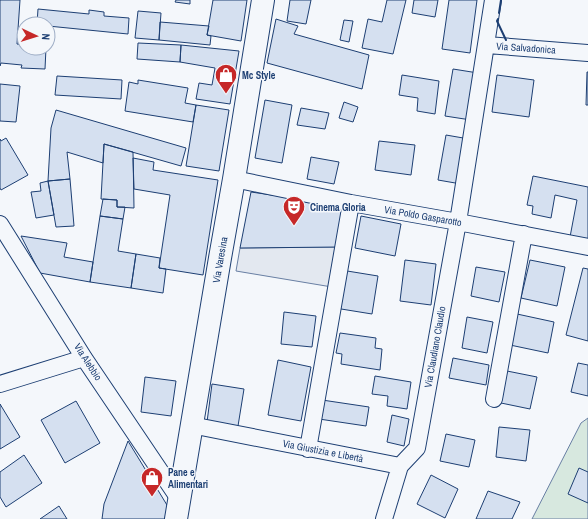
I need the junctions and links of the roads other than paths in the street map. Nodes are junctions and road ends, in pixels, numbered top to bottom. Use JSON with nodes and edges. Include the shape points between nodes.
{"nodes":[{"id":1,"x":263,"y":0,"type":"edge"},
{"id":2,"x":493,"y":0,"type":"edge"},
{"id":3,"x":486,"y":45,"type":"junction"},
{"id":4,"x":588,"y":53,"type":"edge"},
{"id":5,"x":234,"y":179,"type":"junction"},
{"id":6,"x":351,"y":203,"type":"junction"},
{"id":7,"x":458,"y":222,"type":"junction"},
{"id":8,"x":0,"y":224,"type":"edge"},
{"id":9,"x":524,"y":234,"type":"junction"},
{"id":10,"x":588,"y":247,"type":"edge"},
{"id":11,"x":84,"y":358,"type":"junction"},
{"id":12,"x":0,"y":384,"type":"edge"},
{"id":13,"x":494,"y":399,"type":"dead end"},
{"id":14,"x":191,"y":425,"type":"junction"},
{"id":15,"x":308,"y":449,"type":"junction"},
{"id":16,"x":400,"y":466,"type":"junction"},
{"id":17,"x":178,"y":509,"type":"edge"},
{"id":18,"x":384,"y":519,"type":"edge"}],
"edges":[{"from":1,"to":5,"type":"main road","name":"Via Varesina"},
{"from":2,"to":3,"type":"street","name":"Via Salvadonica"},
{"from":3,"to":4,"type":"street","name":"Via Salvadonica"},
{"from":3,"to":7,"type":"street","name":"Via Claudiano Claudio"},
{"from":5,"to":6,"type":"street","name":"Via Poldo Gasparotto"},
{"from":5,"to":14,"type":"main road","name":"Via Varesina"},
{"from":6,"to":7,"type":"street","name":"Via Poldo Gasparotto"},
{"from":6,"to":15,"type":"street"},
{"from":7,"to":9,"type":"street","name":"Via Poldo Gasparotto"},
{"from":7,"to":16,"type":"street","name":"Via Claudiano Claudio","via":[[417,448]]},
{"from":8,"to":11,"type":"street","name":"Via Alebbio"},
{"from":9,"to":10,"type":"street","name":"Via Poldo Gasparotto"},
{"from":9,"to":13,"type":"street"},
{"from":11,"to":12,"type":"street"},
{"from":11,"to":17,"type":"street","name":"Via Alebbio"},
{"from":14,"to":15,"type":"street","name":"Via Giustizia e Libertà"},
{"from":14,"to":17,"type":"main road","name":"Via Varesina"},
{"from":15,"to":16,"type":"street","name":"Via Giustizia e Libertà"},
{"from":16,"to":18,"type":"street"}]}
